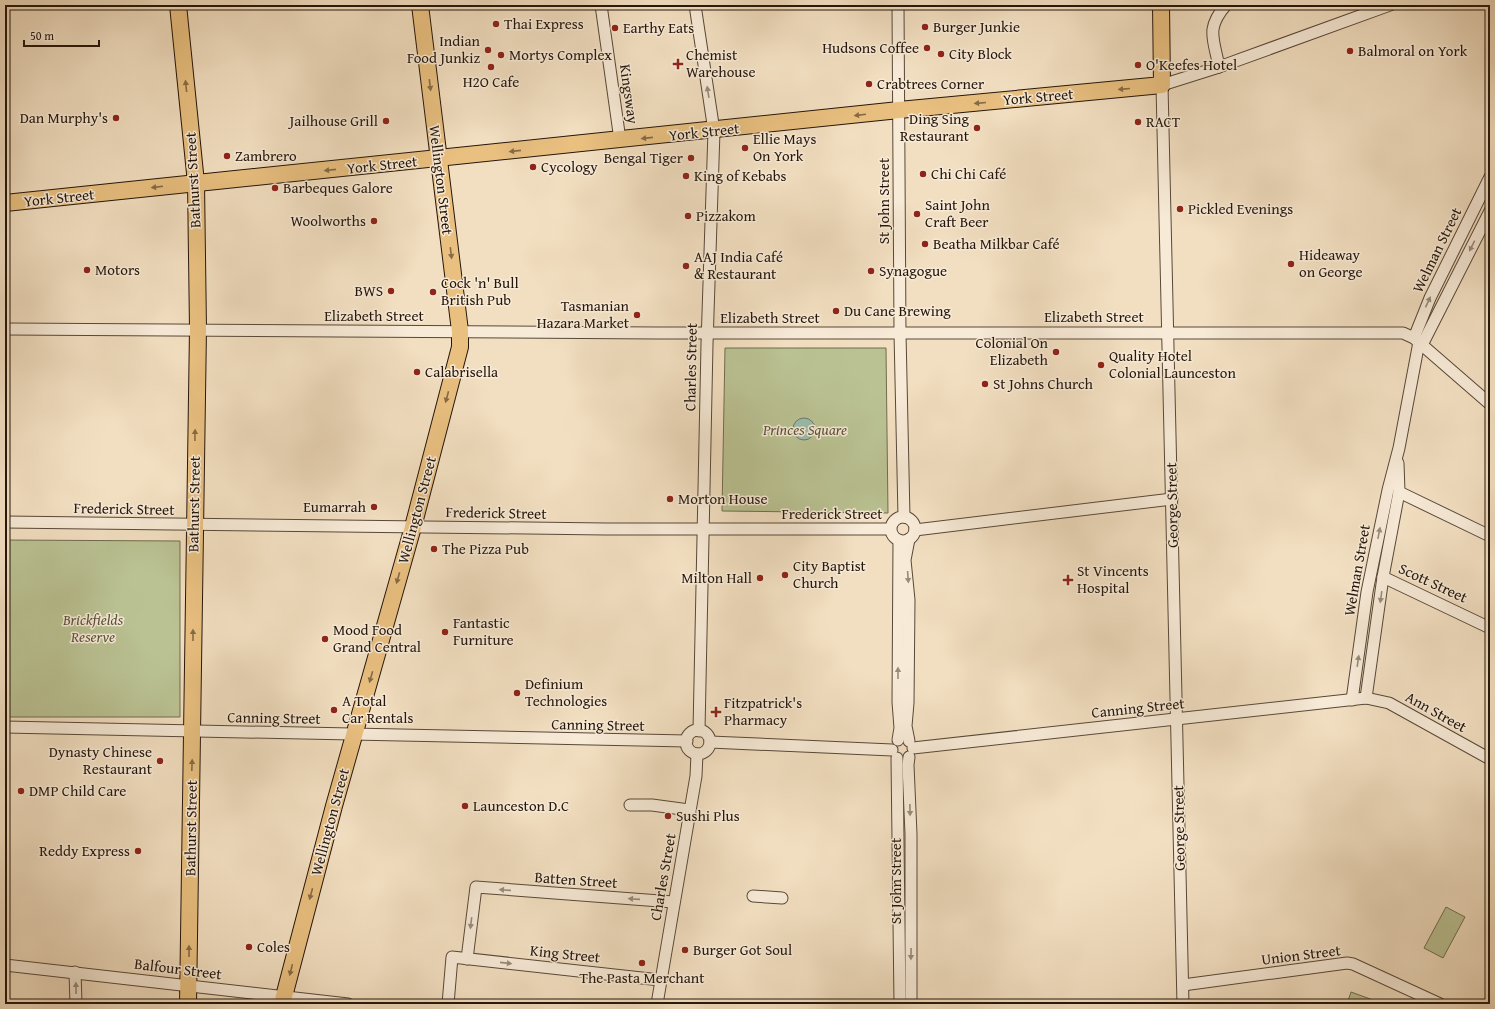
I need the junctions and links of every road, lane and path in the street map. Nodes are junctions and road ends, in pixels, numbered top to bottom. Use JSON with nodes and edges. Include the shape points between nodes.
{"nodes":[{"id":1,"x":178,"y":5,"type":"edge"},
{"id":2,"x":420,"y":5,"type":"edge"},
{"id":3,"x":601,"y":5,"type":"edge"},
{"id":4,"x":695,"y":5,"type":"edge"},
{"id":5,"x":898,"y":5,"type":"edge"},
{"id":6,"x":1161,"y":5,"type":"edge"},
{"id":7,"x":1226,"y":5,"type":"edge"},
{"id":8,"x":1390,"y":5,"type":"edge"},
{"id":9,"x":1219,"y":68,"type":"junction"},
{"id":10,"x":1162,"y":85,"type":"junction"},
{"id":11,"x":899,"y":110,"type":"junction"},
{"id":12,"x":714,"y":131,"type":"junction"},
{"id":13,"x":620,"y":140,"type":"junction"},
{"id":14,"x":439,"y":159,"type":"junction"},
{"id":15,"x":1490,"y":177,"type":"edge"},
{"id":16,"x":196,"y":183,"type":"junction"},
{"id":17,"x":5,"y":203,"type":"edge"},
{"id":18,"x":1490,"y":211,"type":"edge"},
{"id":19,"x":5,"y":329,"type":"edge"},
{"id":20,"x":198,"y":329,"type":"junction"},
{"id":21,"x":460,"y":331,"type":"junction"},
{"id":22,"x":707,"y":332,"type":"junction"},
{"id":23,"x":900,"y":332,"type":"junction"},
{"id":24,"x":1168,"y":332,"type":"junction"},
{"id":25,"x":1418,"y":342,"type":"junction"},
{"id":26,"x":1490,"y":404,"type":"edge"},
{"id":27,"x":1399,"y":448,"type":"junction"},
{"id":28,"x":1399,"y":492,"type":"junction"},
{"id":29,"x":1172,"y":499,"type":"junction"},
{"id":30,"x":904,"y":517,"type":"junction"},
{"id":31,"x":5,"y":522,"type":"edge"},
{"id":32,"x":194,"y":524,"type":"junction"},
{"id":33,"x":413,"y":527,"type":"junction"},
{"id":34,"x":703,"y":528,"type":"junction"},
{"id":35,"x":890,"y":529,"type":"junction"},
{"id":36,"x":908,"y":536,"type":"junction"},
{"id":37,"x":1490,"y":536,"type":"edge"},
{"id":38,"x":1384,"y":577,"type":"junction"},
{"id":39,"x":1490,"y":628,"type":"edge"},
{"id":40,"x":1366,"y":698,"type":"junction"},
{"id":41,"x":1352,"y":700,"type":"junction"},
{"id":42,"x":1177,"y":719,"type":"junction"},
{"id":43,"x":5,"y":727,"type":"edge"},
{"id":44,"x":193,"y":730,"type":"junction"},
{"id":45,"x":699,"y":731,"type":"junction"},
{"id":46,"x":354,"y":735,"type":"junction"},
{"id":47,"x":687,"y":741,"type":"junction"},
{"id":48,"x":710,"y":742,"type":"junction"},
{"id":49,"x":903,"y":749,"type":"junction"},
{"id":50,"x":697,"y":754,"type":"junction"},
{"id":51,"x":1490,"y":759,"type":"edge"},
{"id":52,"x":909,"y":789,"type":"junction"},
{"id":53,"x":897,"y":790,"type":"junction"},
{"id":54,"x":630,"y":804,"type":"dead end"},
{"id":55,"x":689,"y":810,"type":"junction"},
{"id":56,"x":899,"y":884,"type":"junction"},
{"id":57,"x":911,"y":885,"type":"junction"},
{"id":58,"x":753,"y":896,"type":"dead end"},
{"id":59,"x":782,"y":898,"type":"dead end"},
{"id":60,"x":673,"y":902,"type":"junction"},
{"id":61,"x":905,"y":929,"type":"junction"},
{"id":62,"x":467,"y":959,"type":"junction"},
{"id":63,"x":5,"y":965,"type":"edge"},
{"id":64,"x":76,"y":972,"type":"junction"},
{"id":65,"x":660,"y":980,"type":"junction"},
{"id":66,"x":1183,"y":985,"type":"junction"},
{"id":67,"x":189,"y":986,"type":"junction"},
{"id":68,"x":283,"y":1001,"type":"edge"},
{"id":69,"x":76,"y":1004,"type":"edge"},
{"id":70,"x":188,"y":1004,"type":"edge"},
{"id":71,"x":348,"y":1004,"type":"edge"},
{"id":72,"x":448,"y":1004,"type":"edge"},
{"id":73,"x":657,"y":1004,"type":"edge"},
{"id":74,"x":900,"y":1004,"type":"edge"},
{"id":75,"x":911,"y":1004,"type":"edge"},
{"id":76,"x":1183,"y":1004,"type":"edge"},
{"id":77,"x":1440,"y":1004,"type":"edge"}],
"edges":[{"from":16,"to":1,"type":"highway","name":"Bathurst Street","one_way":true},
{"from":2,"to":14,"type":"highway","name":"Wellington Street","one_way":true},
{"from":3,"to":13,"type":"street","name":"Kingsway"},
{"from":12,"to":4,"type":"street","name":"Charles Street","one_way":true},
{"from":5,"to":11,"type":"street","name":"St John Street"},
{"from":6,"to":10,"type":"highway","name":"George Street"},
{"from":7,"to":9,"type":"street","via":[[1215,18],[1212,27]]},
{"from":8,"to":9,"type":"street","name":"York Street"},
{"from":9,"to":10,"type":"street","name":"York Street"},
{"from":10,"to":11,"type":"highway","name":"York Street","one_way":true},
{"from":10,"to":24,"type":"street","name":"George Street"},
{"from":11,"to":12,"type":"highway","name":"York Street","one_way":true},
{"from":11,"to":23,"type":"street","name":"St John Street"},
{"from":12,"to":13,"type":"highway","name":"York Street","one_way":true},
{"from":12,"to":22,"type":"street","name":"Charles Street"},
{"from":13,"to":14,"type":"highway","name":"York Street","one_way":true},
{"from":14,"to":16,"type":"highway","name":"York Street","one_way":true},
{"from":14,"to":21,"type":"highway","name":"Wellington Street","one_way":true},
{"from":25,"to":15,"type":"street","name":"Welman Street","one_way":true,"via":[[1430,298]]},
{"from":16,"to":17,"type":"highway","name":"York Street","one_way":true},
{"from":16,"to":20,"type":"highway","name":"Bathurst Street"},
{"from":18,"to":25,"type":"street","name":"Welman Street","one_way":true},
{"from":19,"to":20,"type":"street","name":"Elizabeth Street"},
{"from":20,"to":21,"type":"street","name":"Elizabeth Street"},
{"from":32,"to":20,"type":"highway","name":"Bathurst Street","one_way":true},
{"from":21,"to":22,"type":"street","name":"Elizabeth Street"},
{"from":21,"to":33,"type":"highway","name":"Wellington Street","one_way":true,"via":[[460,347]]},
{"from":22,"to":23,"type":"street","name":"Elizabeth Street"},
{"from":22,"to":34,"type":"street","name":"Charles Street"},
{"from":23,"to":24,"type":"street","name":"Elizabeth Street"},
{"from":23,"to":30,"type":"street","name":"St John Street"},
{"from":24,"to":25,"type":"street","name":"Elizabeth Street","via":[[1404,333]]},
{"from":24,"to":29,"type":"street","name":"George Street"},
{"from":25,"to":26,"type":"street"},
{"from":25,"to":27,"type":"street","name":"Welman Street"},
{"from":27,"to":28,"type":"street","name":"Welman Street"},
{"from":41,"to":27,"type":"street","name":"Welman Street","one_way":true,"via":[[1367,592]]},
{"from":28,"to":37,"type":"street"},
{"from":28,"to":38,"type":"street","name":"Welman Street"},
{"from":29,"to":36,"type":"street"},
{"from":29,"to":42,"type":"street","name":"George Street"},
{"from":30,"to":35,"type":"street","via":[[893,521]]},
{"from":30,"to":36,"type":"street","via":[[911,520]]},
{"from":31,"to":32,"type":"street","name":"Frederick Street"},
{"from":32,"to":33,"type":"street","name":"Frederick Street"},
{"from":44,"to":32,"type":"highway","name":"Bathurst Street","one_way":true},
{"from":33,"to":34,"type":"street","name":"Frederick Street"},
{"from":33,"to":46,"type":"highway","name":"Wellington Street","one_way":true},
{"from":34,"to":35,"type":"street","name":"Frederick Street"},
{"from":34,"to":45,"type":"street","name":"Charles Street"},
{"from":35,"to":36,"type":"street","via":[[893,536]]},
{"from":36,"to":49,"type":"street","name":"St John Street","via":[[900,728]]},
{"from":38,"to":39,"type":"street","name":"Scott Street"},
{"from":38,"to":40,"type":"street","name":"Welman Street","one_way":true},
{"from":40,"to":41,"type":"street","name":"Canning Street"},
{"from":40,"to":51,"type":"street","name":"Ann Street","via":[[1389,703]]},
{"from":41,"to":42,"type":"street","name":"Canning Street"},
{"from":42,"to":49,"type":"street","name":"Canning Street"},
{"from":42,"to":66,"type":"street","name":"George Street"},
{"from":43,"to":44,"type":"street","name":"Canning Street"},
{"from":44,"to":46,"type":"street","name":"Canning Street"},
{"from":67,"to":44,"type":"highway","name":"Bathurst Street","one_way":true,"via":[[189,831]]},
{"from":45,"to":47,"type":"street","via":[[692,732]]},
{"from":45,"to":48,"type":"street","via":[[708,735]]},
{"from":46,"to":47,"type":"street","name":"Canning Street"},
{"from":46,"to":68,"type":"highway","name":"Wellington Street","one_way":true},
{"from":47,"to":50,"type":"street","via":[[688,748]]},
{"from":48,"to":49,"type":"street","name":"Canning Street"},
{"from":48,"to":50,"type":"street","via":[[707,751]]},
{"from":49,"to":52,"type":"street","name":"St John Street","via":[[908,765]]},
{"from":49,"to":53,"type":"street","name":"St John Street"},
{"from":50,"to":55,"type":"street","name":"Charles Street"},
{"from":52,"to":53,"type":"street"},
{"from":52,"to":57,"type":"street","name":"St John Street","one_way":true},
{"from":53,"to":56,"type":"street","name":"St John Street"},
{"from":54,"to":55,"type":"street"},
{"from":55,"to":60,"type":"street","name":"Charles Street"},
{"from":56,"to":57,"type":"street"},
{"from":56,"to":61,"type":"street","name":"St John Street"},
{"from":57,"to":61,"type":"street","name":"St John Street"},
{"from":58,"to":59,"type":"street"},
{"from":60,"to":62,"type":"street","name":"Batten Street","one_way":true,"via":[[476,887]]},
{"from":60,"to":65,"type":"street","name":"Charles Street"},
{"from":61,"to":74,"type":"street","name":"St John Street"},
{"from":61,"to":75,"type":"street","name":"St John Street","one_way":true},
{"from":62,"to":65,"type":"street","name":"King Street","one_way":true},
{"from":62,"to":72,"type":"street","name":"King Street","via":[[452,957]]},
{"from":63,"to":64,"type":"street","name":"Balfour Street"},
{"from":64,"to":67,"type":"street","name":"Balfour Street"},
{"from":69,"to":64,"type":"street","one_way":true},
{"from":65,"to":73,"type":"street","name":"Charles Street"},
{"from":66,"to":76,"type":"street","name":"George Street"},
{"from":66,"to":77,"type":"street","name":"Union Street","via":[[1347,963]]},
{"from":67,"to":68,"type":"street","name":"Balfour Street"},
{"from":67,"to":70,"type":"highway","name":"Bathurst Street"},
{"from":68,"to":71,"type":"street","name":"Balfour Street"}]}
